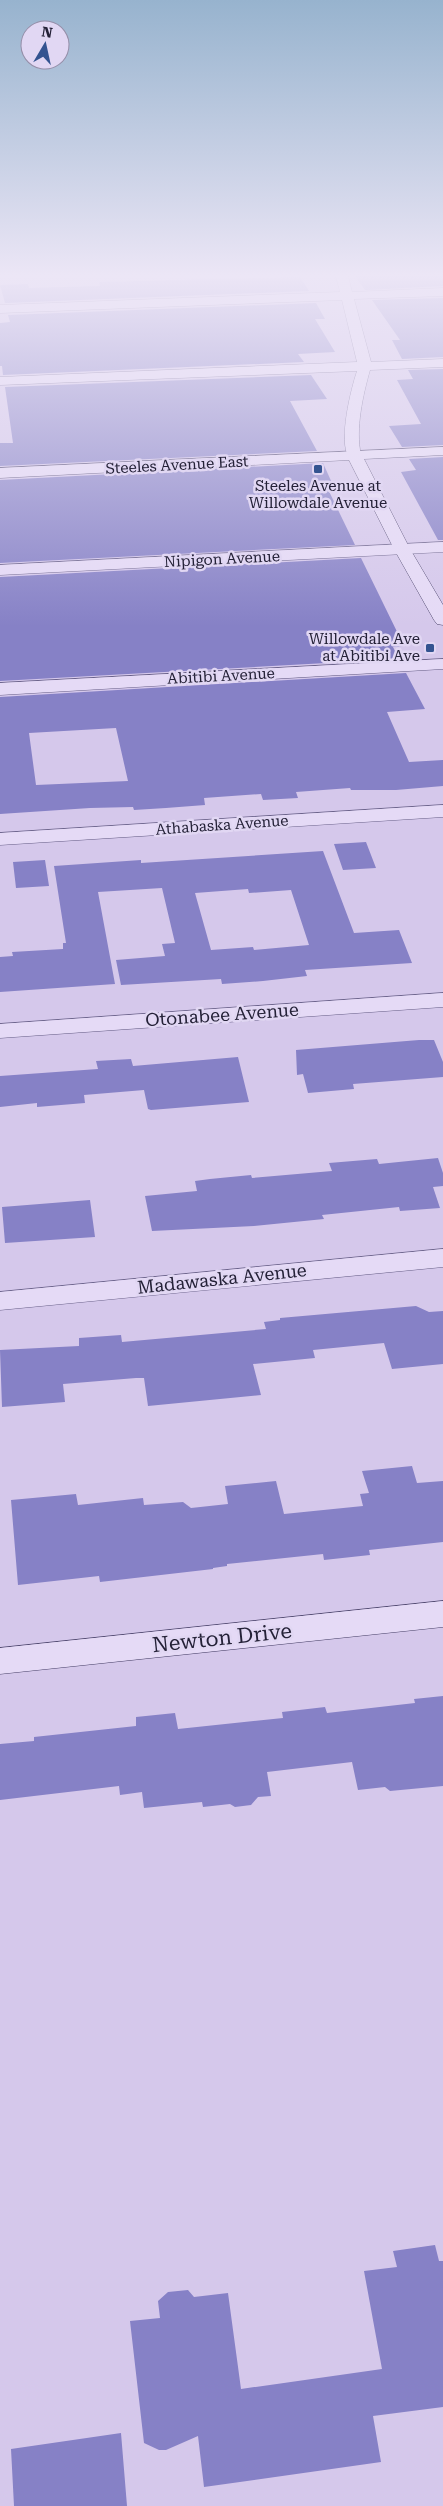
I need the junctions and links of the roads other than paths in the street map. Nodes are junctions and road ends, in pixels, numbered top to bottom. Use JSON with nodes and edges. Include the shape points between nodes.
{"nodes":[{"id":1,"x":357,"y":393,"type":"edge"},
{"id":2,"x":443,"y":451,"type":"edge"},
{"id":3,"x":354,"y":455,"type":"junction"},
{"id":4,"x":0,"y":473,"type":"edge"},
{"id":5,"x":443,"y":547,"type":"edge"},
{"id":6,"x":402,"y":549,"type":"junction"},
{"id":7,"x":0,"y":570,"type":"edge"},
{"id":8,"x":443,"y":620,"type":"edge"},
{"id":9,"x":443,"y":664,"type":"edge"},
{"id":10,"x":0,"y":689,"type":"edge"},
{"id":11,"x":443,"y":811,"type":"edge"},
{"id":12,"x":0,"y":839,"type":"edge"},
{"id":13,"x":443,"y":1000,"type":"edge"},
{"id":14,"x":0,"y":1031,"type":"edge"},
{"id":15,"x":443,"y":1258,"type":"edge"},
{"id":16,"x":0,"y":1301,"type":"edge"},
{"id":17,"x":443,"y":1614,"type":"edge"},
{"id":18,"x":0,"y":1662,"type":"edge"}],
"edges":[{"from":1,"to":3,"type":"street"},
{"from":2,"to":3,"type":"street","name":"Steeles Avenue East"},
{"from":3,"to":4,"type":"street","name":"Steeles Avenue East"},
{"from":3,"to":6,"type":"street"},
{"from":5,"to":6,"type":"street","name":"Nipigon Avenue"},
{"from":6,"to":7,"type":"street","name":"Nipigon Avenue"},
{"from":6,"to":8,"type":"street"},
{"from":9,"to":10,"type":"street","name":"Abitibi Avenue"},
{"from":11,"to":12,"type":"street","name":"Athabaska Avenue"},
{"from":13,"to":14,"type":"street","name":"Otonabee Avenue"},
{"from":15,"to":16,"type":"street","name":"Madawaska Avenue"},
{"from":17,"to":18,"type":"street","name":"Newton Drive"}]}
